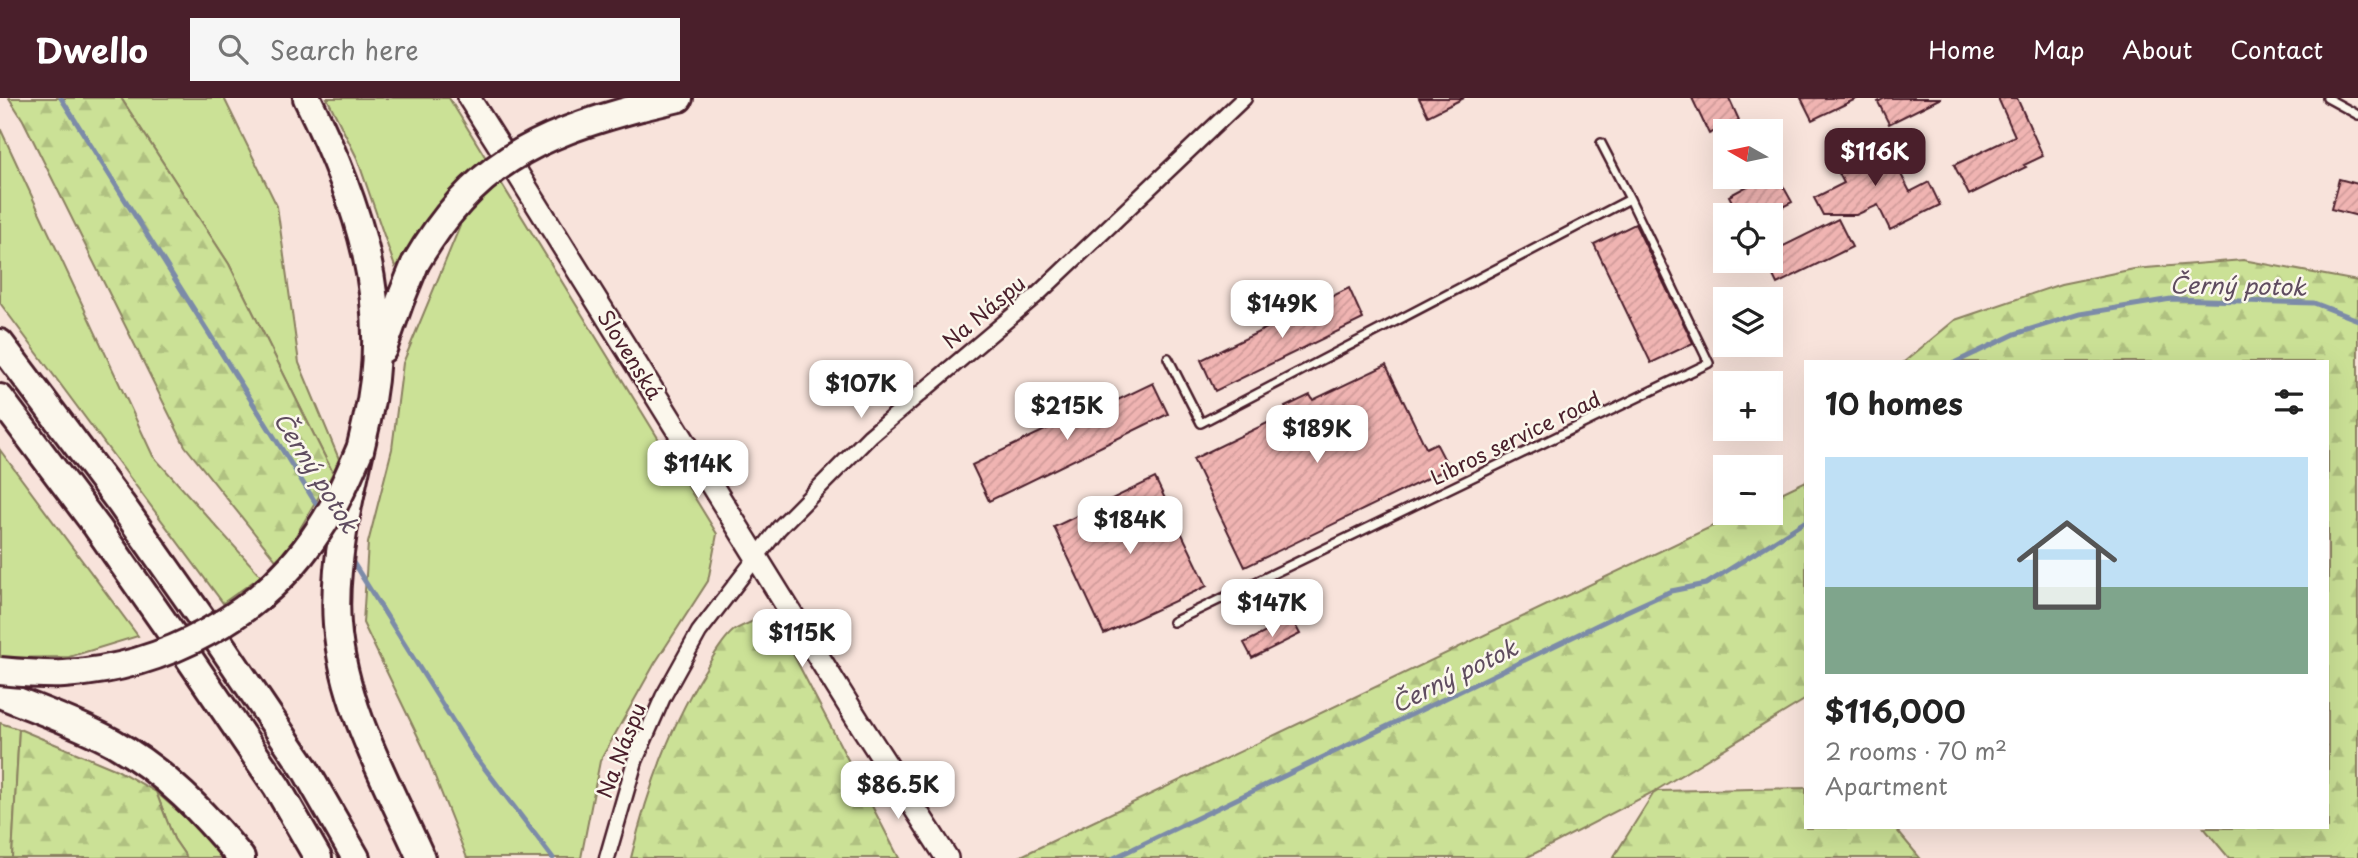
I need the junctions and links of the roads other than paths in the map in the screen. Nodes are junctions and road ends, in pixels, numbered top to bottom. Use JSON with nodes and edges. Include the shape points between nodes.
{"nodes":[{"id":1,"x":307,"y":98,"type":"edge"},
{"id":2,"x":469,"y":98,"type":"edge"},
{"id":3,"x":679,"y":98,"type":"edge"},
{"id":4,"x":1244,"y":98,"type":"edge"},
{"id":5,"x":2327,"y":98,"type":"edge"},
{"id":6,"x":2358,"y":115,"type":"edge"},
{"id":7,"x":1601,"y":143,"type":"dead end"},
{"id":8,"x":500,"y":147,"type":"dead end"},
{"id":9,"x":516,"y":171,"type":"dead end"},
{"id":10,"x":1630,"y":199,"type":"junction"},
{"id":11,"x":0,"y":343,"type":"edge"},
{"id":12,"x":1168,"y":358,"type":"dead end"},
{"id":13,"x":375,"y":373,"type":"junction"},
{"id":14,"x":0,"y":398,"type":"edge"},
{"id":15,"x":360,"y":449,"type":"junction"},
{"id":16,"x":757,"y":555,"type":"junction"},
{"id":17,"x":202,"y":619,"type":"dead end"},
{"id":18,"x":1173,"y":622,"type":"dead end"},
{"id":19,"x":172,"y":634,"type":"dead end"},
{"id":20,"x":219,"y":642,"type":"dead end"},
{"id":21,"x":189,"y":658,"type":"dead end"},
{"id":22,"x":0,"y":671,"type":"edge"},
{"id":23,"x":0,"y":694,"type":"edge"},
{"id":24,"x":241,"y":858,"type":"edge"},
{"id":25,"x":318,"y":858,"type":"edge"},
{"id":26,"x":356,"y":858,"type":"edge"},
{"id":27,"x":422,"y":858,"type":"edge"},
{"id":28,"x":607,"y":858,"type":"edge"},
{"id":29,"x":947,"y":858,"type":"edge"}],
"edges":[{"from":1,"to":13,"type":"highway","via":[[345,181],[367,255],[378,333]]},
{"from":2,"to":8,"type":"street"},
{"from":3,"to":13,"type":"highway","bridge":true,"via":[[574,127],[512,157],[483,177],[457,202],[415,264]]},
{"from":4,"to":16,"type":"street","name":"Na Náspu","via":[[1038,294],[870,436]]},
{"from":5,"to":6,"type":"lane"},
{"from":7,"to":10,"type":"lane"},
{"from":9,"to":16,"type":"street","name":"Slovenská"},
{"from":10,"to":12,"type":"lane","via":[[1201,422]]},
{"from":10,"to":18,"type":"lane","name":"Libros service road","via":[[1709,363]]},
{"from":11,"to":17,"type":"highway"},
{"from":13,"to":15,"type":"highway"},
{"from":14,"to":19,"type":"highway"},
{"from":15,"to":22,"type":"highway","bridge":true,"via":[[340,495],[295,561],[251,603],[219,625],[145,660],[103,669],[63,674]]},
{"from":15,"to":27,"type":"highway","bridge":true,"via":[[339,563],[337,625],[348,688]]},
{"from":16,"to":28,"type":"street","name":"Na Náspu","via":[[699,632],[668,687],[635,761]]},
{"from":16,"to":29,"type":"street","name":"Slovenská"},
{"from":20,"to":26,"type":"highway","via":[[305,769]]},
{"from":21,"to":25,"type":"highway","via":[[278,788]]},
{"from":23,"to":24,"type":"highway","via":[[80,727],[148,765],[208,818]]}]}
